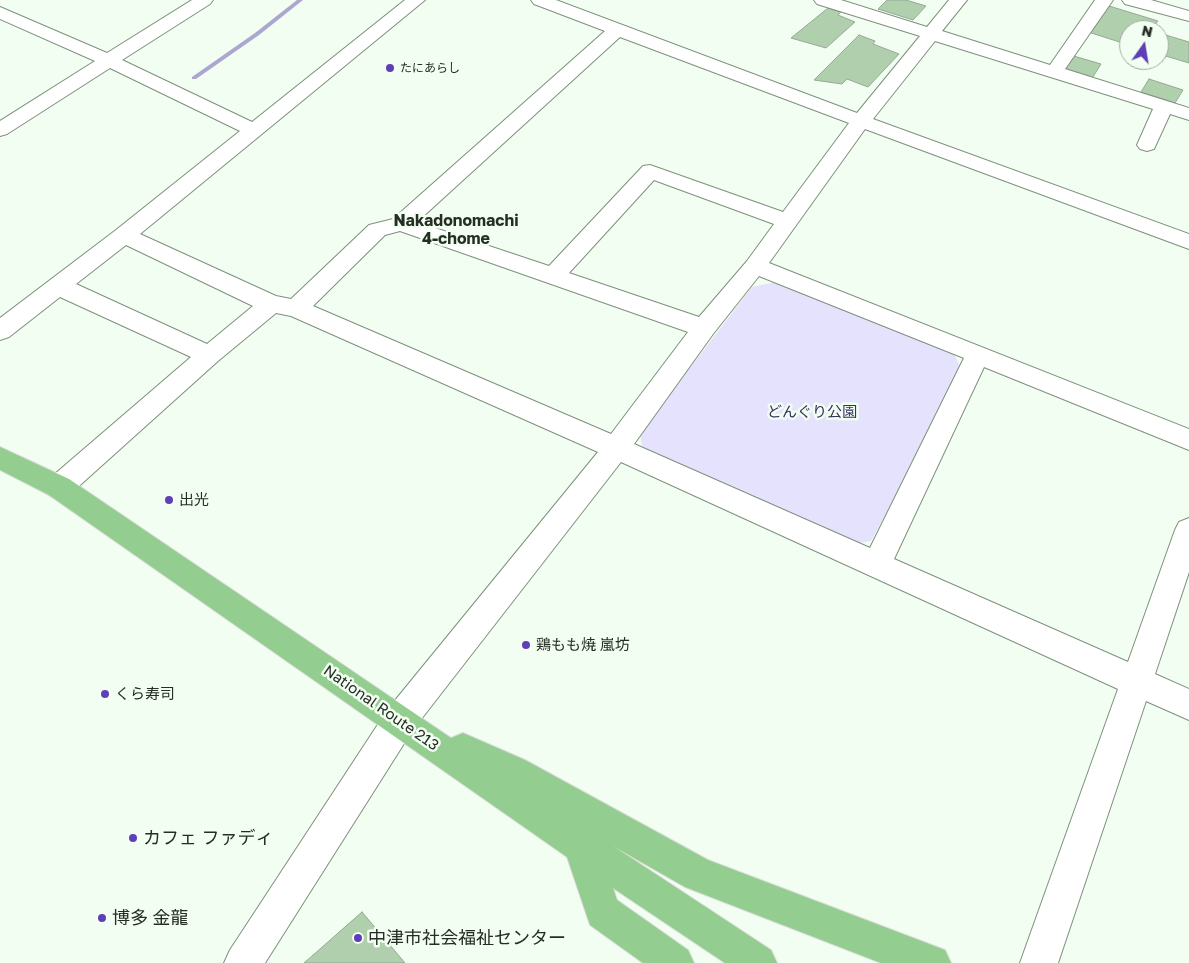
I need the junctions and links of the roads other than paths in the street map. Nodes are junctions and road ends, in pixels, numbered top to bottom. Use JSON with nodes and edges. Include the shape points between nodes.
{"nodes":[{"id":1,"x":204,"y":0,"type":"edge"},
{"id":2,"x":416,"y":0,"type":"edge"},
{"id":3,"x":540,"y":0,"type":"edge"},
{"id":4,"x":823,"y":0,"type":"edge"},
{"id":5,"x":958,"y":0,"type":"edge"},
{"id":6,"x":1104,"y":0,"type":"edge"},
{"id":7,"x":1131,"y":0,"type":"edge"},
{"id":8,"x":17,"y":4,"type":"dead end"},
{"id":9,"x":0,"y":12,"type":"edge"},
{"id":10,"x":1189,"y":16,"type":"edge"},
{"id":11,"x":617,"y":30,"type":"junction"},
{"id":12,"x":931,"y":34,"type":"junction"},
{"id":13,"x":110,"y":61,"type":"junction"},
{"id":14,"x":1054,"y":72,"type":"junction"},
{"id":15,"x":1164,"y":106,"type":"junction"},
{"id":16,"x":1189,"y":114,"type":"edge"},
{"id":17,"x":862,"y":121,"type":"junction"},
{"id":18,"x":0,"y":130,"type":"edge"},
{"id":19,"x":253,"y":130,"type":"junction"},
{"id":20,"x":1147,"y":145,"type":"dead end"},
{"id":21,"x":787,"y":221,"type":"junction"},
{"id":22,"x":401,"y":224,"type":"junction"},
{"id":23,"x":124,"y":235,"type":"junction"},
{"id":24,"x":1189,"y":242,"type":"edge"},
{"id":25,"x":755,"y":266,"type":"junction"},
{"id":26,"x":553,"y":276,"type":"junction"},
{"id":27,"x":58,"y":286,"type":"junction"},
{"id":28,"x":271,"y":304,"type":"junction"},
{"id":29,"x":296,"y":308,"type":"junction"},
{"id":30,"x":704,"y":328,"type":"junction"},
{"id":31,"x":0,"y":331,"type":"edge"},
{"id":32,"x":978,"y":354,"type":"junction"},
{"id":33,"x":208,"y":355,"type":"junction"},
{"id":34,"x":1189,"y":440,"type":"edge"},
{"id":35,"x":616,"y":448,"type":"junction"},
{"id":36,"x":0,"y":458,"type":"edge"},
{"id":37,"x":59,"y":487,"type":"junction"},
{"id":38,"x":1189,"y":530,"type":"edge"},
{"id":39,"x":877,"y":564,"type":"junction"},
{"id":40,"x":1137,"y":681,"type":"junction"},
{"id":41,"x":1189,"y":705,"type":"edge"},
{"id":42,"x":400,"y":720,"type":"junction"},
{"id":43,"x":581,"y":846,"type":"junction"},
{"id":44,"x":243,"y":963,"type":"edge"},
{"id":45,"x":675,"y":963,"type":"edge"},
{"id":46,"x":758,"y":963,"type":"edge"},
{"id":47,"x":932,"y":963,"type":"edge"},
{"id":48,"x":1039,"y":963,"type":"edge"}],
"edges":[{"from":1,"to":13,"type":"street"},
{"from":2,"to":19,"type":"street"},
{"from":3,"to":11,"type":"street"},
{"from":4,"to":12,"type":"street"},
{"from":5,"to":12,"type":"street"},
{"from":6,"to":14,"type":"street"},
{"from":7,"to":10,"type":"street"},
{"from":8,"to":9,"type":"street"},
{"from":9,"to":13,"type":"street"},
{"from":11,"to":17,"type":"street"},
{"from":11,"to":22,"type":"street"},
{"from":12,"to":14,"type":"street"},
{"from":12,"to":17,"type":"street"},
{"from":13,"to":18,"type":"street"},
{"from":13,"to":19,"type":"street"},
{"from":14,"to":15,"type":"street"},
{"from":15,"to":16,"type":"street"},
{"from":15,"to":20,"type":"street"},
{"from":17,"to":21,"type":"street"},
{"from":17,"to":24,"type":"street"},
{"from":19,"to":23,"type":"street"},
{"from":21,"to":25,"type":"street"},
{"from":21,"to":26,"type":"street","via":[[650,171]]},
{"from":22,"to":26,"type":"street"},
{"from":22,"to":29,"type":"street","via":[[377,230]]},
{"from":23,"to":27,"type":"street"},
{"from":23,"to":28,"type":"street"},
{"from":25,"to":30,"type":"street"},
{"from":25,"to":32,"type":"street"},
{"from":26,"to":30,"type":"street"},
{"from":27,"to":31,"type":"street"},
{"from":27,"to":33,"type":"street"},
{"from":28,"to":29,"type":"street"},
{"from":28,"to":33,"type":"street"},
{"from":29,"to":35,"type":"street"},
{"from":30,"to":35,"type":"street"},
{"from":32,"to":34,"type":"street"},
{"from":32,"to":39,"type":"street"},
{"from":33,"to":37,"type":"street"},
{"from":35,"to":39,"type":"street"},
{"from":35,"to":42,"type":"street"},
{"from":36,"to":37,"type":"highway","name":"National Route 213"},
{"from":37,"to":42,"type":"highway","name":"National Route 213"},
{"from":38,"to":40,"type":"street"},
{"from":39,"to":40,"type":"street"},
{"from":40,"to":41,"type":"street"},
{"from":40,"to":48,"type":"street"},
{"from":42,"to":43,"type":"highway","name":"National Route 213"},
{"from":42,"to":44,"type":"street"},
{"from":42,"to":47,"type":"highway","via":[[514,772],[698,874]]},
{"from":43,"to":45,"type":"highway","via":[[603,912]]},
{"from":43,"to":46,"type":"highway","name":"National Route 213"}]}
